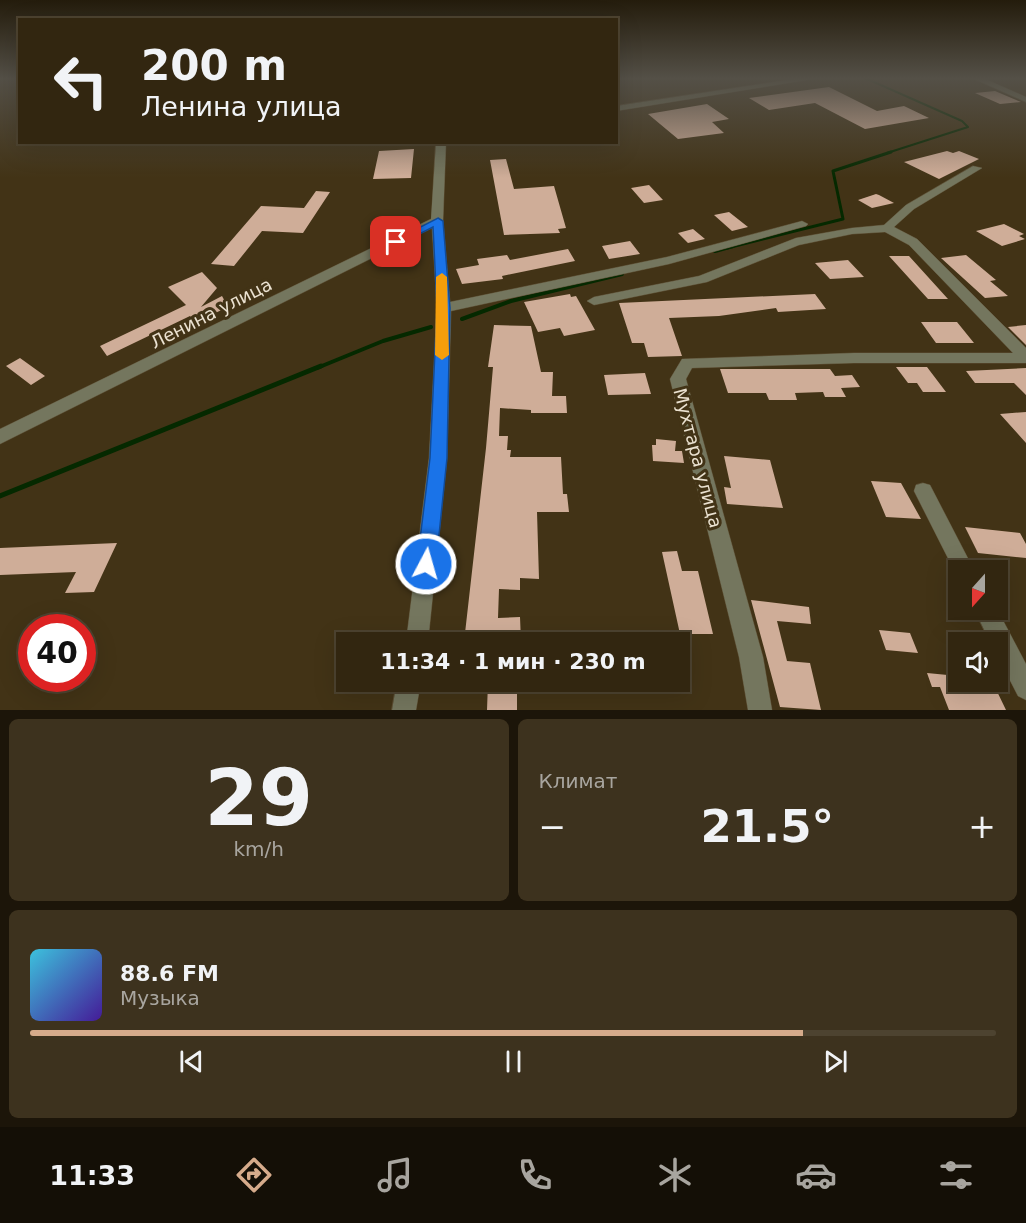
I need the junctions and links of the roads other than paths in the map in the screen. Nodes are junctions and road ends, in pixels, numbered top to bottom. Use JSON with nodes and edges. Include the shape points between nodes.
{"nodes":[{"id":1,"x":441,"y":144,"type":"edge"},
{"id":2,"x":977,"y":168,"type":"dead end"},
{"id":3,"x":438,"y":221,"type":"junction"},
{"id":4,"x":802,"y":224,"type":"dead end"},
{"id":5,"x":887,"y":228,"type":"junction"},
{"id":6,"x":594,"y":301,"type":"dead end"},
{"id":7,"x":444,"y":308,"type":"junction"},
{"id":8,"x":1026,"y":357,"type":"edge"},
{"id":9,"x":0,"y":437,"type":"edge"},
{"id":10,"x":923,"y":490,"type":"dead end"},
{"id":11,"x":959,"y":560,"type":"edge"},
{"id":12,"x":990,"y":620,"type":"edge"},
{"id":13,"x":418,"y":632,"type":"edge"},
{"id":14,"x":1026,"y":688,"type":"edge"},
{"id":15,"x":408,"y":692,"type":"edge"},
{"id":16,"x":404,"y":710,"type":"edge"},
{"id":17,"x":760,"y":710,"type":"edge"}],
"edges":[{"from":1,"to":3,"type":"street"},
{"from":2,"to":5,"type":"street","via":[[910,207]]},
{"from":3,"to":7,"type":"street"},
{"from":3,"to":9,"type":"street","name":"Ленина улица"},
{"from":4,"to":7,"type":"street","via":[[669,260]]},
{"from":5,"to":6,"type":"street","via":[[796,242],[702,279]]},
{"from":5,"to":8,"type":"street","via":[[913,242]]},
{"from":7,"to":13,"type":"street","via":[[438,458]]},
{"from":8,"to":17,"type":"street","name":"Мухтара улица","via":[[687,363],[678,379],[751,657]]},
{"from":10,"to":11,"type":"street"},
{"from":12,"to":14,"type":"street"},
{"from":15,"to":16,"type":"street"}]}
